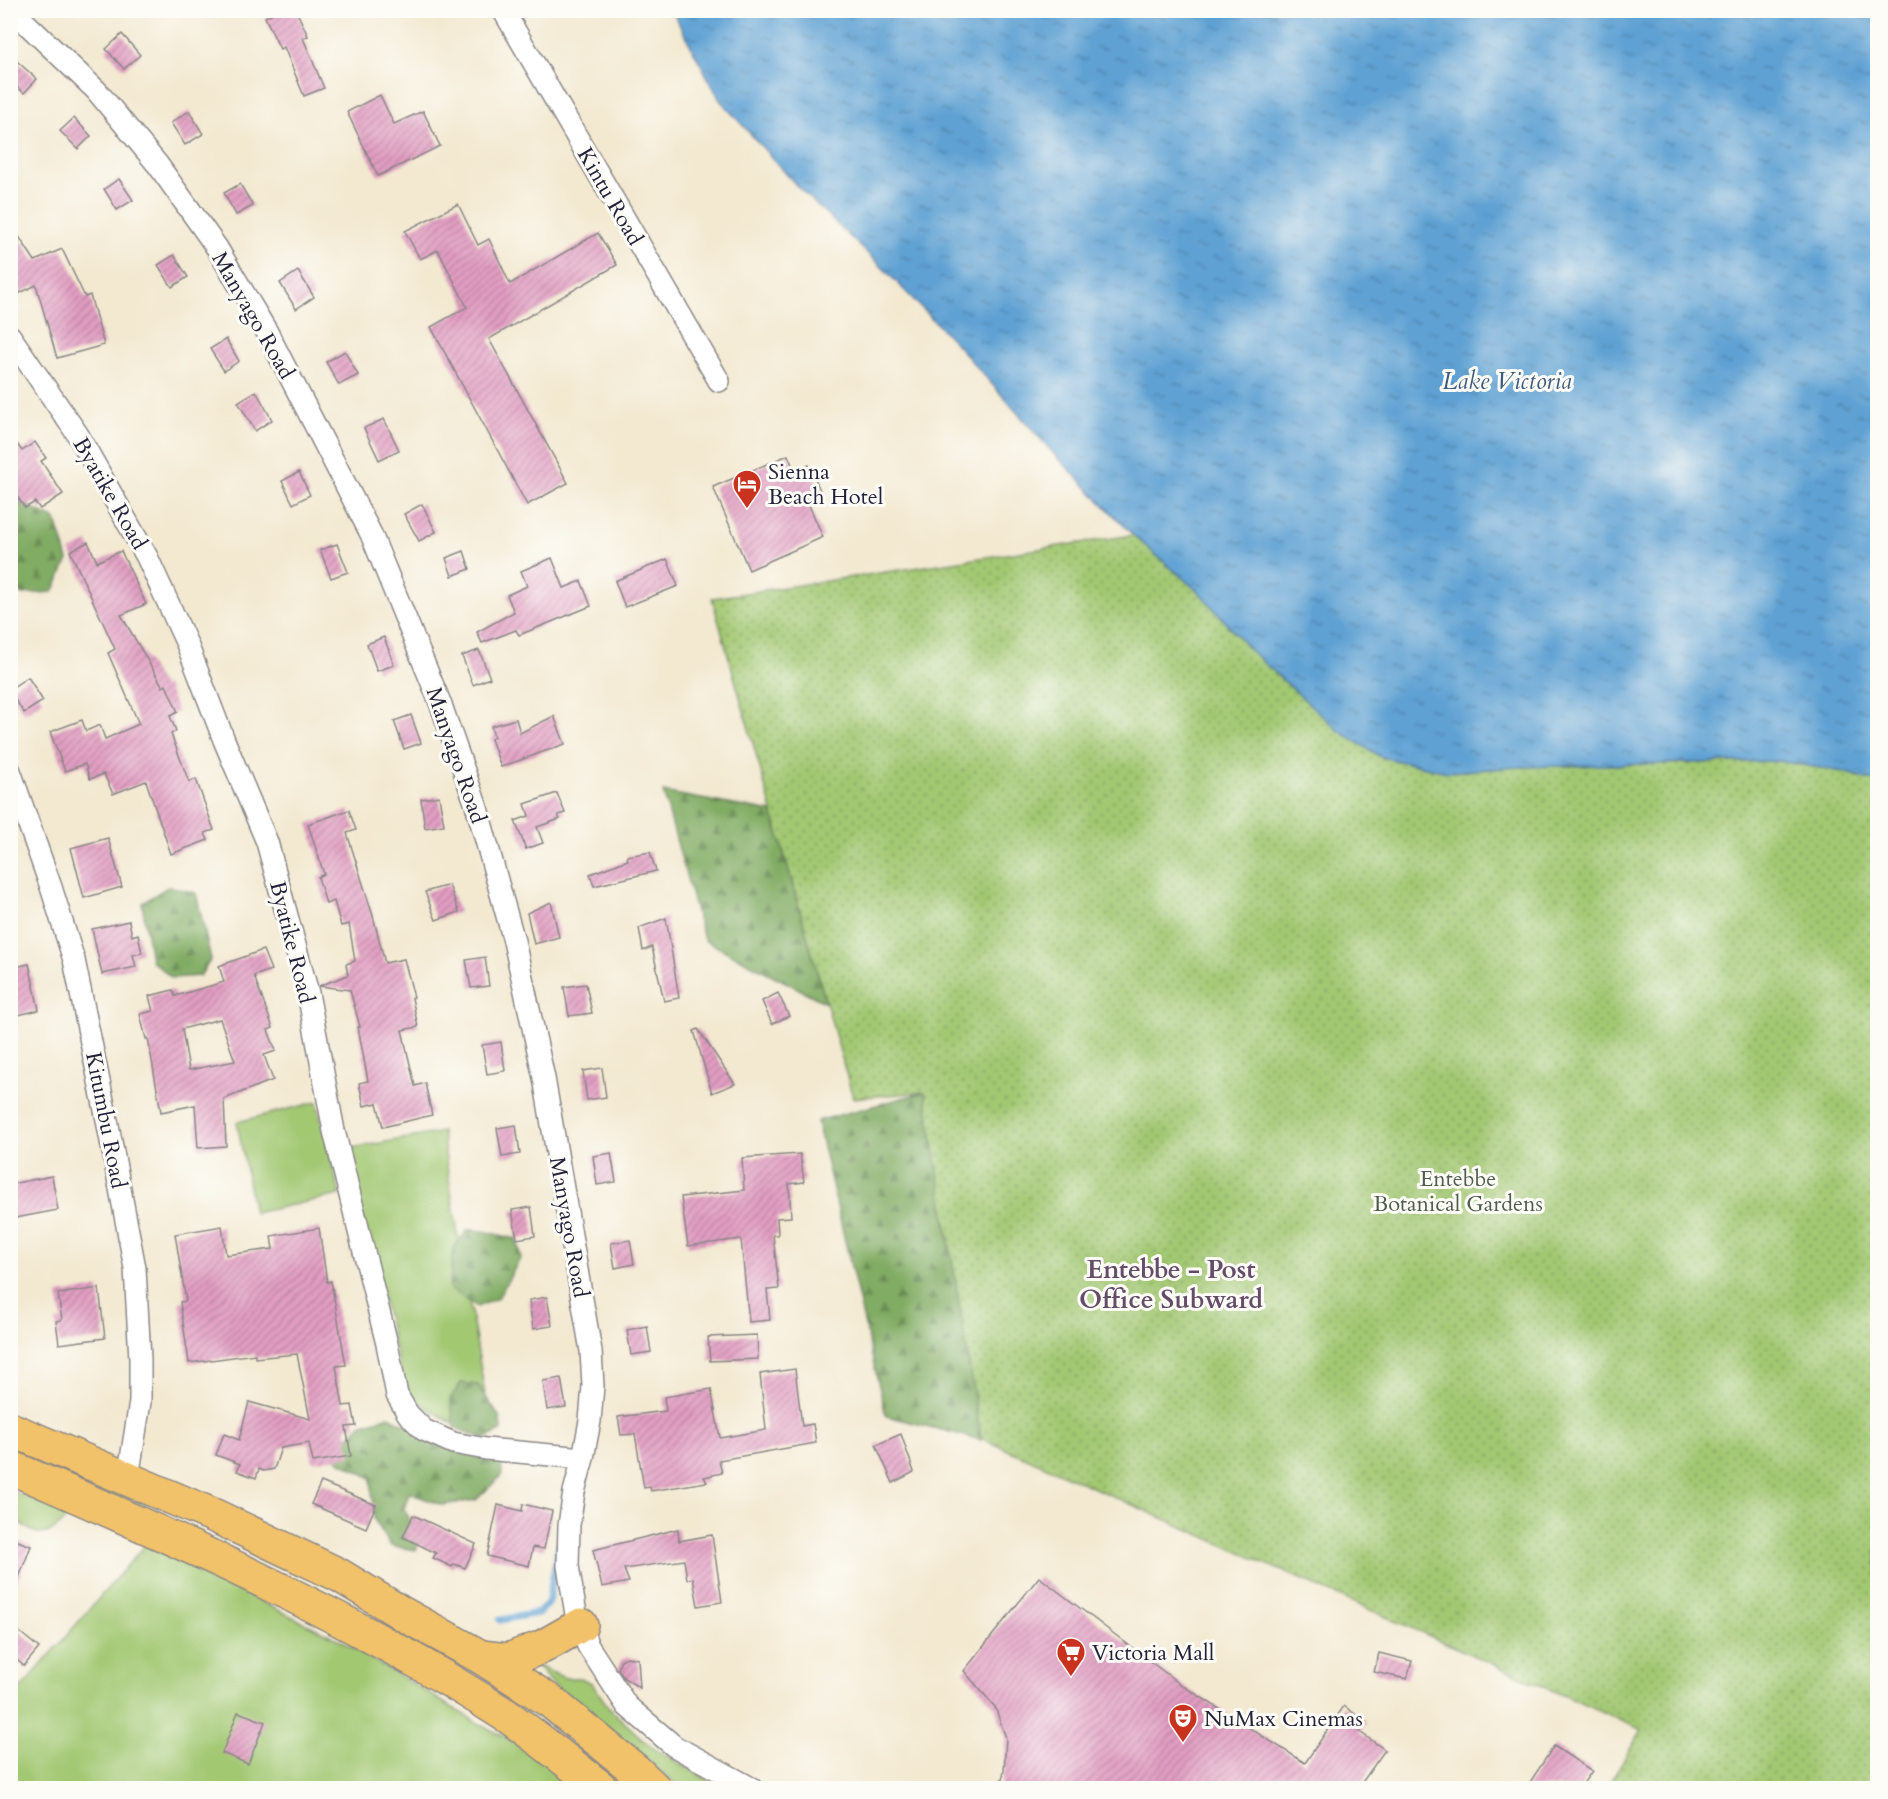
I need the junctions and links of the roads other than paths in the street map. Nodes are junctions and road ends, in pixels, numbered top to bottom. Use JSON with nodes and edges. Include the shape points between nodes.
{"nodes":[{"id":1,"x":12,"y":10,"type":"edge"},
{"id":2,"x":503,"y":10,"type":"edge"},
{"id":3,"x":10,"y":336,"type":"edge"},
{"id":4,"x":719,"y":381,"type":"dead end"},
{"id":5,"x":10,"y":771,"type":"edge"},
{"id":6,"x":10,"y":1429,"type":"edge"},
{"id":7,"x":583,"y":1458,"type":"junction"},
{"id":8,"x":10,"y":1467,"type":"edge"},
{"id":9,"x":128,"y":1478,"type":"junction"},
{"id":10,"x":578,"y":1619,"type":"junction"},
{"id":11,"x":481,"y":1657,"type":"junction"},
{"id":12,"x":601,"y":1788,"type":"edge"},
{"id":13,"x":654,"y":1788,"type":"edge"},
{"id":14,"x":751,"y":1788,"type":"edge"}],
"edges":[{"from":1,"to":7,"type":"street","name":"Manyago Road","via":[[96,90],[158,165],[217,248],[267,332],[371,534],[441,705],[477,808],[514,941],[544,1078],[591,1351],[593,1386]]},
{"from":2,"to":4,"type":"street","name":"Kintu Road"},
{"from":3,"to":7,"type":"street","name":"Byatike Road","via":[[78,435],[147,557],[187,644],[267,842],[308,993],[334,1131],[398,1395],[408,1414],[424,1430],[453,1443]]},
{"from":5,"to":9,"type":"street","name":"Kitumbu Road","via":[[74,960],[135,1268],[140,1402]]},
{"from":6,"to":9,"type":"highway"},
{"from":7,"to":10,"type":"street","name":"Manyago Road","via":[[569,1525],[568,1566]]},
{"from":8,"to":12,"type":"highway","via":[[263,1579],[381,1641],[508,1717]]},
{"from":9,"to":11,"type":"highway","via":[[339,1575]]},
{"from":10,"to":11,"type":"highway","via":[[542,1647],[508,1660]]},
{"from":10,"to":14,"type":"street","name":"Manyago Road","via":[[588,1646],[627,1707],[674,1746]]},
{"from":11,"to":13,"type":"highway","via":[[550,1701]]}]}
